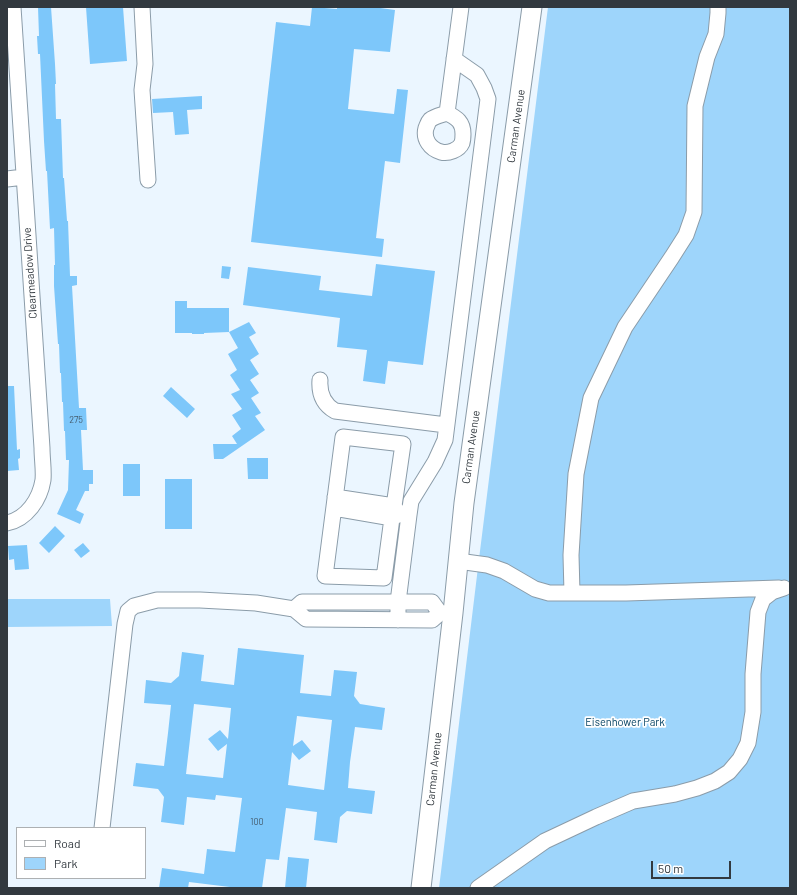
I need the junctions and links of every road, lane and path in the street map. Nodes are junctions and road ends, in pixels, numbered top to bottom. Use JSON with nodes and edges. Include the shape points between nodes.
{"nodes":[{"id":1,"x":13,"y":7,"type":"edge"},
{"id":2,"x":142,"y":7,"type":"edge"},
{"id":3,"x":461,"y":7,"type":"edge"},
{"id":4,"x":532,"y":7,"type":"edge"},
{"id":5,"x":718,"y":7,"type":"edge"},
{"id":6,"x":12,"y":58,"type":"edge"},
{"id":7,"x":454,"y":59,"type":"junction"},
{"id":8,"x":447,"y":113,"type":"dead end"},
{"id":9,"x":24,"y":177,"type":"junction"},
{"id":10,"x":7,"y":179,"type":"edge"},
{"id":11,"x":148,"y":180,"type":"dead end"},
{"id":12,"x":320,"y":380,"type":"dead end"},
{"id":13,"x":446,"y":425,"type":"junction"},
{"id":14,"x":334,"y":502,"type":"junction"},
{"id":15,"x":398,"y":513,"type":"junction"},
{"id":16,"x":7,"y":523,"type":"edge"},
{"id":17,"x":458,"y":561,"type":"junction"},
{"id":18,"x":787,"y":587,"type":"edge"},
{"id":19,"x":733,"y":590,"type":"junction"},
{"id":20,"x":572,"y":593,"type":"junction"},
{"id":21,"x":398,"y":602,"type":"junction"},
{"id":22,"x":294,"y":609,"type":"junction"},
{"id":23,"x":758,"y":612,"type":"junction"},
{"id":24,"x":446,"y":613,"type":"junction"},
{"id":25,"x":398,"y":620,"type":"junction"},
{"id":26,"x":102,"y":827,"type":"edge"},
{"id":27,"x":421,"y":888,"type":"edge"},
{"id":28,"x":478,"y":888,"type":"edge"}],
"edges":[{"from":1,"to":6,"type":"street","name":"Clearmeadow Drive"},
{"from":2,"to":11,"type":"street","via":[[145,64],[142,90]]},
{"from":3,"to":7,"type":"street"},
{"from":4,"to":17,"type":"main road","name":"Carman Avenue"},
{"from":5,"to":20,"type":"street","via":[[716,34],[707,57],[695,106],[694,212],[686,235],[625,327],[591,398],[576,474],[570,555]]},
{"from":6,"to":9,"type":"street","name":"Clearmeadow Drive"},
{"from":7,"to":8,"type":"street"},
{"from":7,"to":13,"type":"street","via":[[477,75],[488,99]]},
{"from":9,"to":10,"type":"street"},
{"from":9,"to":16,"type":"street","name":"Clearmeadow Drive","via":[[43,478],[36,500],[30,509],[20,518]]},
{"from":12,"to":13,"type":"street","via":[[319,388],[324,400],[335,411]]},
{"from":13,"to":15,"type":"street","via":[[445,440],[435,462],[411,501]]},
{"from":14,"to":15,"type":"street"},
{"from":14,"to":15,"type":"street","via":[[343,437],[403,444]]},
{"from":14,"to":15,"type":"street","via":[[325,576],[384,578]]},
{"from":15,"to":21,"type":"street"},
{"from":17,"to":20,"type":"street","via":[[488,565],[535,589],[549,593]]},
{"from":17,"to":24,"type":"main road","name":"Carman Avenue"},
{"from":18,"to":19,"type":"street"},
{"from":18,"to":23,"type":"street","via":[[762,599]]},
{"from":19,"to":20,"type":"street"},
{"from":19,"to":23,"type":"street","via":[[755,599]]},
{"from":21,"to":22,"type":"street","via":[[302,602]]},
{"from":21,"to":24,"type":"street","via":[[432,602]]},
{"from":21,"to":25,"type":"street"},
{"from":22,"to":25,"type":"street","via":[[306,619]]},
{"from":22,"to":26,"type":"street","via":[[250,603],[157,600],[134,606],[128,611],[124,624]]},
{"from":23,"to":28,"type":"street","via":[[753,712],[748,743],[740,759],[729,772],[697,788],[633,801],[596,816],[545,841]]},
{"from":24,"to":25,"type":"street","via":[[432,620]]},
{"from":24,"to":27,"type":"main road","name":"Carman Avenue"}]}
